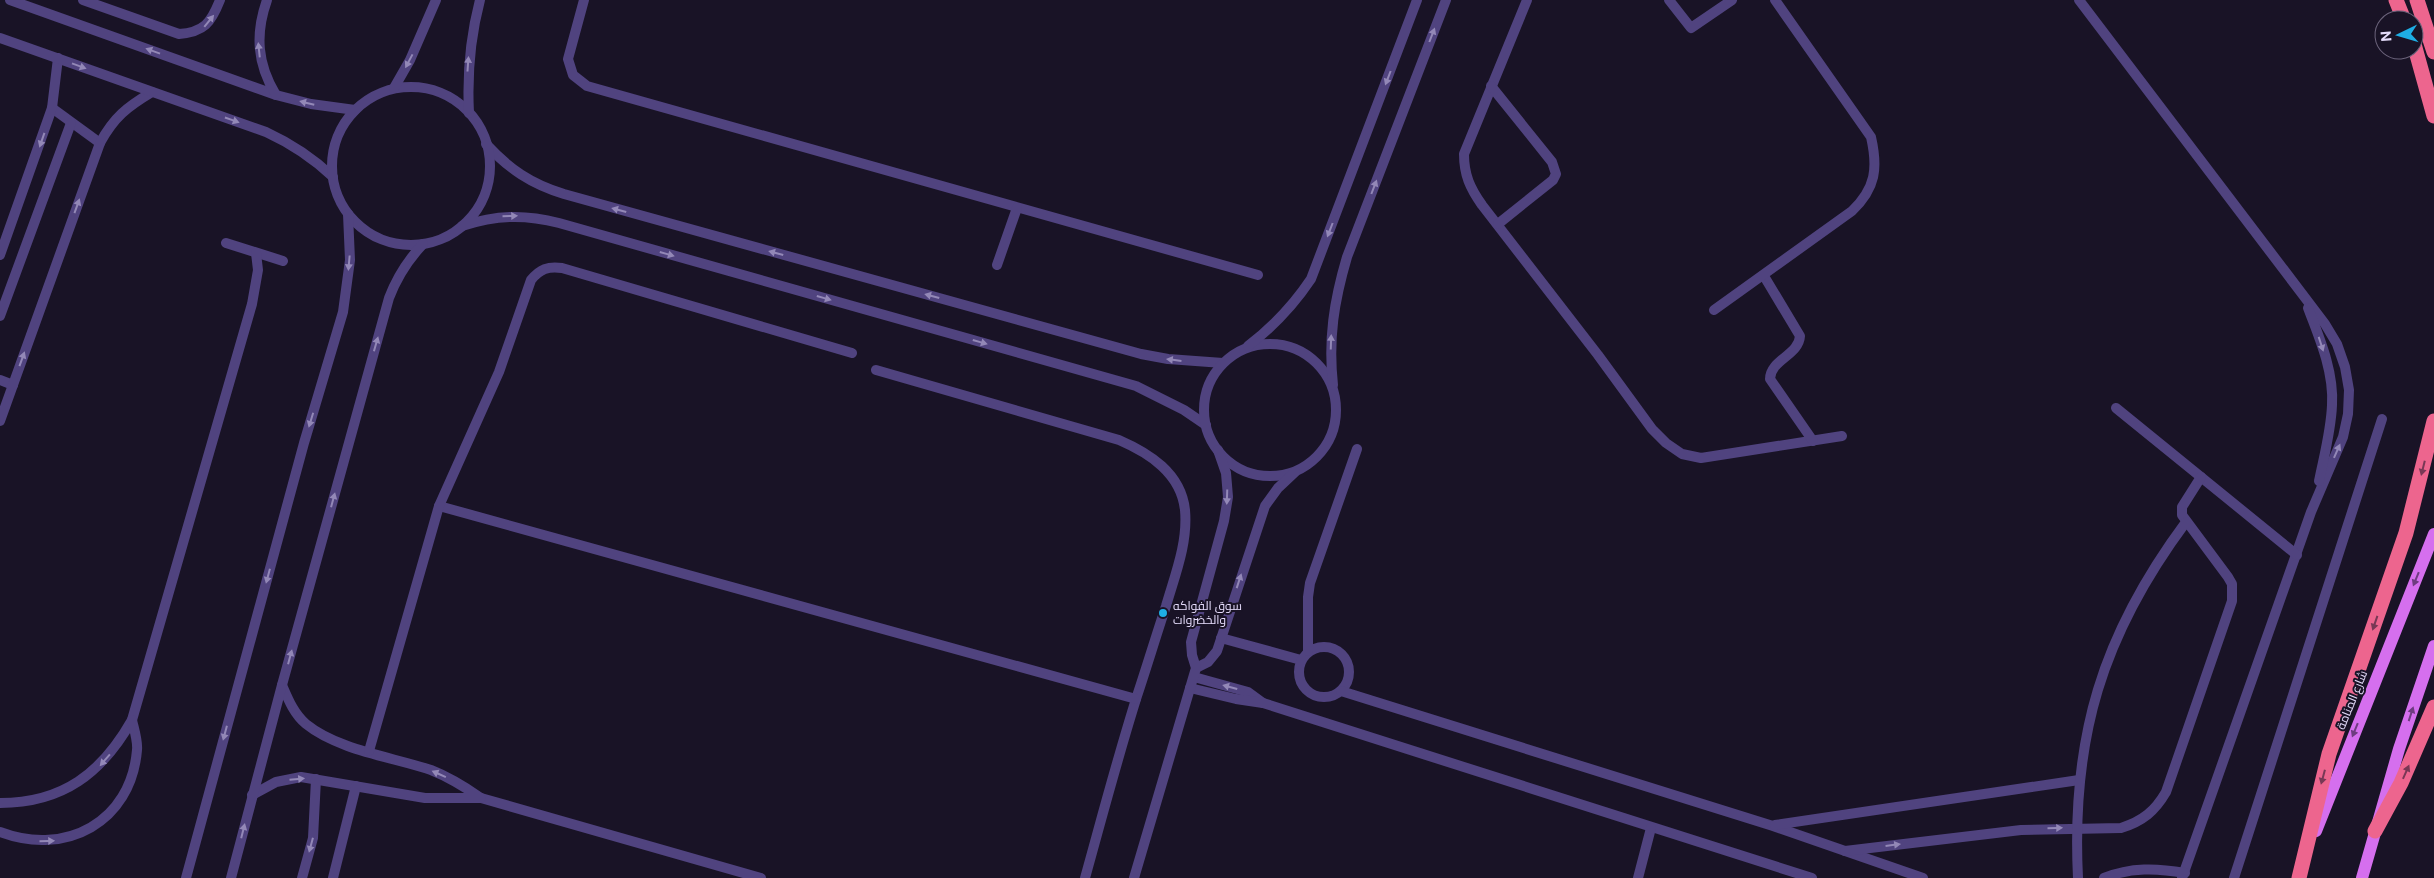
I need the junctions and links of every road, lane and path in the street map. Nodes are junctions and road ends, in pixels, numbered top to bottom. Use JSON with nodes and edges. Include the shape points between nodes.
{"nodes":[{"id":1,"x":10,"y":0,"type":"edge"},
{"id":2,"x":83,"y":0,"type":"edge"},
{"id":3,"x":220,"y":0,"type":"edge"},
{"id":4,"x":268,"y":0,"type":"edge"},
{"id":5,"x":436,"y":0,"type":"edge"},
{"id":6,"x":480,"y":0,"type":"edge"},
{"id":7,"x":584,"y":0,"type":"edge"},
{"id":8,"x":1417,"y":0,"type":"edge"},
{"id":9,"x":1446,"y":0,"type":"edge"},
{"id":10,"x":1527,"y":0,"type":"edge"},
{"id":11,"x":1669,"y":0,"type":"edge"},
{"id":12,"x":1732,"y":0,"type":"edge"},
{"id":13,"x":1775,"y":0,"type":"edge"},
{"id":14,"x":2079,"y":0,"type":"edge"},
{"id":15,"x":2417,"y":0,"type":"edge"},
{"id":16,"x":0,"y":38,"type":"edge"},
{"id":17,"x":2434,"y":52,"type":"edge"},
{"id":18,"x":58,"y":58,"type":"junction"},
{"id":19,"x":2418,"y":60,"type":"edge"},
{"id":20,"x":1491,"y":86,"type":"junction"},
{"id":21,"x":394,"y":88,"type":"junction"},
{"id":22,"x":152,"y":92,"type":"junction"},
{"id":23,"x":276,"y":95,"type":"junction"},
{"id":24,"x":52,"y":108,"type":"junction"},
{"id":25,"x":355,"y":110,"type":"junction"},
{"id":26,"x":469,"y":112,"type":"junction"},
{"id":27,"x":2434,"y":116,"type":"edge"},
{"id":28,"x":71,"y":123,"type":"junction"},
{"id":29,"x":100,"y":143,"type":"junction"},
{"id":30,"x":486,"y":144,"type":"junction"},
{"id":31,"x":333,"y":177,"type":"junction"},
{"id":32,"x":1017,"y":208,"type":"junction"},
{"id":33,"x":348,"y":214,"type":"junction"},
{"id":34,"x":1498,"y":224,"type":"junction"},
{"id":35,"x":462,"y":226,"type":"junction"},
{"id":36,"x":226,"y":243,"type":"dead end"},
{"id":37,"x":423,"y":244,"type":"junction"},
{"id":38,"x":256,"y":253,"type":"junction"},
{"id":39,"x":0,"y":255,"type":"edge"},
{"id":40,"x":283,"y":261,"type":"dead end"},
{"id":41,"x":997,"y":265,"type":"dead end"},
{"id":42,"x":1258,"y":276,"type":"dead end"},
{"id":43,"x":1764,"y":276,"type":"junction"},
{"id":44,"x":2304,"y":298,"type":"junction"},
{"id":45,"x":1714,"y":310,"type":"dead end"},
{"id":46,"x":0,"y":316,"type":"edge"},
{"id":47,"x":1245,"y":348,"type":"junction"},
{"id":48,"x":852,"y":353,"type":"dead end"},
{"id":49,"x":1223,"y":363,"type":"junction"},
{"id":50,"x":876,"y":370,"type":"dead end"},
{"id":51,"x":0,"y":380,"type":"edge"},
{"id":52,"x":13,"y":385,"type":"junction"},
{"id":53,"x":1334,"y":390,"type":"junction"},
{"id":54,"x":2116,"y":408,"type":"dead end"},
{"id":55,"x":2382,"y":418,"type":"dead end"},
{"id":56,"x":0,"y":421,"type":"edge"},
{"id":57,"x":2434,"y":421,"type":"edge"},
{"id":58,"x":1206,"y":425,"type":"junction"},
{"id":59,"x":1842,"y":436,"type":"dead end"},
{"id":60,"x":1813,"y":441,"type":"junction"},
{"id":61,"x":1356,"y":449,"type":"dead end"},
{"id":62,"x":1218,"y":450,"type":"junction"},
{"id":63,"x":1295,"y":472,"type":"junction"},
{"id":64,"x":2201,"y":477,"type":"junction"},
{"id":65,"x":440,"y":506,"type":"junction"},
{"id":66,"x":2311,"y":512,"type":"junction"},
{"id":67,"x":2186,"y":522,"type":"junction"},
{"id":68,"x":2434,"y":534,"type":"edge"},
{"id":69,"x":2297,"y":555,"type":"junction"},
{"id":70,"x":1221,"y":638,"type":"junction"},
{"id":71,"x":2434,"y":646,"type":"edge"},
{"id":72,"x":1308,"y":652,"type":"junction"},
{"id":73,"x":1301,"y":660,"type":"junction"},
{"id":74,"x":1195,"y":673,"type":"junction"},
{"id":75,"x":282,"y":685,"type":"junction"},
{"id":76,"x":1190,"y":688,"type":"junction"},
{"id":77,"x":1341,"y":691,"type":"junction"},
{"id":78,"x":1136,"y":699,"type":"junction"},
{"id":79,"x":1263,"y":703,"type":"junction"},
{"id":80,"x":2434,"y":707,"type":"edge"},
{"id":81,"x":132,"y":720,"type":"junction"},
{"id":82,"x":369,"y":751,"type":"junction"},
{"id":83,"x":316,"y":779,"type":"junction"},
{"id":84,"x":2079,"y":780,"type":"junction"},
{"id":85,"x":356,"y":786,"type":"junction"},
{"id":86,"x":252,"y":795,"type":"junction"},
{"id":87,"x":481,"y":798,"type":"junction"},
{"id":88,"x":0,"y":803,"type":"edge"},
{"id":89,"x":1773,"y":826,"type":"junction"},
{"id":90,"x":1651,"y":828,"type":"junction"},
{"id":91,"x":2076,"y":828,"type":"junction"},
{"id":92,"x":2376,"y":831,"type":"junction"},
{"id":93,"x":0,"y":833,"type":"edge"},
{"id":94,"x":1845,"y":851,"type":"junction"},
{"id":95,"x":2183,"y":875,"type":"edge"},
{"id":96,"x":186,"y":878,"type":"edge"},
{"id":97,"x":231,"y":878,"type":"edge"},
{"id":98,"x":302,"y":878,"type":"edge"},
{"id":99,"x":332,"y":878,"type":"edge"},
{"id":100,"x":761,"y":878,"type":"edge"},
{"id":101,"x":1085,"y":878,"type":"edge"},
{"id":102,"x":1134,"y":878,"type":"edge"},
{"id":103,"x":1638,"y":878,"type":"edge"},
{"id":104,"x":1812,"y":878,"type":"edge"},
{"id":105,"x":1923,"y":878,"type":"edge"},
{"id":106,"x":2078,"y":878,"type":"edge"},
{"id":107,"x":2104,"y":878,"type":"edge"},
{"id":108,"x":2234,"y":878,"type":"edge"},
{"id":109,"x":2299,"y":878,"type":"edge"},
{"id":110,"x":2362,"y":878,"type":"edge"}],
"edges":[{"from":23,"to":1,"type":"street","one_way":true},
{"from":2,"to":3,"type":"street","one_way":true,"via":[[179,34],[195,33],[208,24]]},
{"from":23,"to":4,"type":"street","one_way":true,"via":[[263,70],[258,43]]},
{"from":5,"to":21,"type":"street","one_way":true},
{"from":26,"to":6,"type":"street","one_way":true,"via":[[470,46]]},
{"from":7,"to":32,"type":"street","via":[[568,59],[574,75],[587,86]]},
{"from":8,"to":47,"type":"street","one_way":true,"via":[[1311,278],[1293,305]]},
{"from":53,"to":9,"type":"street","one_way":true,"via":[[1330,348],[1337,290]]},
{"from":10,"to":20,"type":"street"},
{"from":11,"to":12,"type":"street","via":[[1691,28]]},
{"from":13,"to":43,"type":"street","via":[[1859,118],[1871,137],[1875,158],[1873,180],[1863,200]]},
{"from":14,"to":44,"type":"street"},
{"from":15,"to":17,"type":"highway"},
{"from":16,"to":18,"type":"street"},
{"from":18,"to":22,"type":"street","one_way":true},
{"from":18,"to":24,"type":"street"},
{"from":19,"to":27,"type":"highway"},
{"from":20,"to":34,"type":"street","via":[[1464,154],[1464,172],[1471,190]]},
{"from":20,"to":34,"type":"street","via":[[1552,162],[1556,174],[1553,180]]},
{"from":21,"to":25,"type":"street","via":[[373,96]]},
{"from":21,"to":26,"type":"street","via":[[434,90]]},
{"from":22,"to":29,"type":"street","via":[[126,108],[110,125]]},
{"from":22,"to":31,"type":"street","one_way":true,"via":[[294,145]]},
{"from":25,"to":23,"type":"street","one_way":true},
{"from":24,"to":28,"type":"street"},
{"from":24,"to":39,"type":"street","one_way":true},
{"from":25,"to":31,"type":"street","via":[[336,141]]},
{"from":26,"to":30,"type":"street"},
{"from":28,"to":29,"type":"street"},
{"from":28,"to":46,"type":"street"},
{"from":52,"to":29,"type":"street","one_way":true},
{"from":30,"to":35,"type":"street","via":[[489,162],[486,188],[475,212]]},
{"from":49,"to":30,"type":"street","one_way":true,"via":[[1140,354],[542,188],[502,162]]},
{"from":31,"to":33,"type":"street","via":[[338,197]]},
{"from":32,"to":41,"type":"street"},
{"from":32,"to":42,"type":"street"},
{"from":33,"to":37,"type":"street","via":[[363,229],[382,240],[402,245]]},
{"from":33,"to":96,"type":"street","one_way":true,"via":[[350,260],[343,312],[304,442]]},
{"from":34,"to":60,"type":"street","via":[[1652,429],[1666,443],[1682,454],[1702,458]]},
{"from":35,"to":37,"type":"street","via":[[444,238]]},
{"from":35,"to":58,"type":"street","one_way":true,"via":[[486,218],[510,216],[559,223],[1136,386]]},
{"from":36,"to":38,"type":"street"},
{"from":75,"to":37,"type":"street","one_way":true,"via":[[389,298],[396,278]]},
{"from":38,"to":40,"type":"street"},
{"from":38,"to":81,"type":"street","via":[[258,270],[252,304]]},
{"from":43,"to":45,"type":"street"},
{"from":43,"to":60,"type":"street","via":[[1800,336],[1799,344],[1772,371],[1770,379]]},
{"from":44,"to":66,"type":"street","one_way":true,"via":[[2330,373],[2332,403],[2330,434]]},
{"from":66,"to":44,"type":"street","one_way":true,"via":[[2343,437],[2349,390],[2337,344]]},
{"from":47,"to":49,"type":"street"},
{"from":47,"to":53,"type":"street","via":[[1272,343],[1299,350],[1321,366]]},
{"from":48,"to":65,"type":"street","via":[[562,268],[544,268],[531,280],[499,372]]},
{"from":49,"to":58,"type":"street","via":[[1210,381],[1204,403]]},
{"from":50,"to":78,"type":"street","via":[[1119,440],[1142,450],[1162,465],[1177,485],[1185,509],[1185,534],[1180,562]]},
{"from":51,"to":52,"type":"street"},
{"from":52,"to":56,"type":"street"},
{"from":53,"to":63,"type":"street","via":[[1337,415],[1330,439],[1316,458]]},
{"from":54,"to":64,"type":"street"},
{"from":55,"to":108,"type":"street"},
{"from":57,"to":109,"type":"highway","one_way":true,"via":[[2406,533],[2329,754]]},
{"from":58,"to":62,"type":"street"},
{"from":59,"to":60,"type":"street"},
{"from":61,"to":72,"type":"street","via":[[1310,582]]},
{"from":62,"to":63,"type":"street","via":[[1233,464],[1252,474],[1274,476]]},
{"from":62,"to":74,"type":"street","one_way":true,"via":[[1226,473],[1228,497],[1191,642]]},
{"from":70,"to":63,"type":"street","one_way":true,"via":[[1265,506]]},
{"from":64,"to":67,"type":"street","via":[[2182,507]]},
{"from":64,"to":69,"type":"street"},
{"from":65,"to":78,"type":"street"},
{"from":65,"to":82,"type":"street"},
{"from":66,"to":69,"type":"street"},
{"from":67,"to":84,"type":"street","via":[[2146,580],[2114,643],[2092,711]]},
{"from":67,"to":91,"type":"street","via":[[2228,577],[2233,593],[2166,792],[2159,805],[2135,824],[2121,828]]},
{"from":68,"to":109,"type":"main road","name":"شارع المنامة","one_way":true},
{"from":69,"to":95,"type":"street"},
{"from":70,"to":73,"type":"street"},
{"from":70,"to":74,"type":"street","via":[[1217,651]]},
{"from":92,"to":71,"type":"main road","one_way":true,"via":[[2399,749]]},
{"from":72,"to":73,"type":"street"},
{"from":72,"to":77,"type":"street","via":[[1318,647],[1329,647],[1339,651],[1347,660],[1348,682]]},
{"from":73,"to":77,"type":"street","via":[[1299,680],[1304,689],[1322,698]]},
{"from":74,"to":76,"type":"street"},
{"from":79,"to":74,"type":"street","one_way":true,"via":[[1248,692]]},
{"from":75,"to":82,"type":"street","via":[[294,711],[305,723],[334,739]]},
{"from":75,"to":86,"type":"street"},
{"from":76,"to":79,"type":"street"},
{"from":76,"to":102,"type":"street"},
{"from":77,"to":89,"type":"street"},
{"from":78,"to":101,"type":"street"},
{"from":79,"to":90,"type":"street"},
{"from":92,"to":80,"type":"highway","one_way":true},
{"from":81,"to":88,"type":"street","one_way":true,"via":[[118,746],[98,768],[74,785],[48,797]]},
{"from":93,"to":81,"type":"street","one_way":true,"via":[[26,841],[54,841],[80,834],[103,820],[121,799],[133,775],[137,748]]},
{"from":87,"to":82,"type":"street","one_way":true,"via":[[432,770]]},
{"from":83,"to":85,"type":"street"},
{"from":86,"to":83,"type":"street","one_way":true,"via":[[276,782],[301,777]]},
{"from":83,"to":98,"type":"street","one_way":true,"via":[[313,838]]},
{"from":84,"to":89,"type":"street"},
{"from":84,"to":91,"type":"street"},
{"from":85,"to":87,"type":"street","via":[[425,798]]},
{"from":85,"to":99,"type":"street"},
{"from":97,"to":86,"type":"street","one_way":true},
{"from":87,"to":100,"type":"street"},
{"from":89,"to":94,"type":"street"},
{"from":90,"to":103,"type":"street"},
{"from":90,"to":104,"type":"street"},
{"from":94,"to":91,"type":"street","one_way":true,"via":[[2021,830]]},
{"from":91,"to":106,"type":"street"},
{"from":92,"to":110,"type":"main road"},
{"from":94,"to":105,"type":"street"},
{"from":95,"to":107,"type":"street","via":[[2162,868],[2138,869]]}]}
